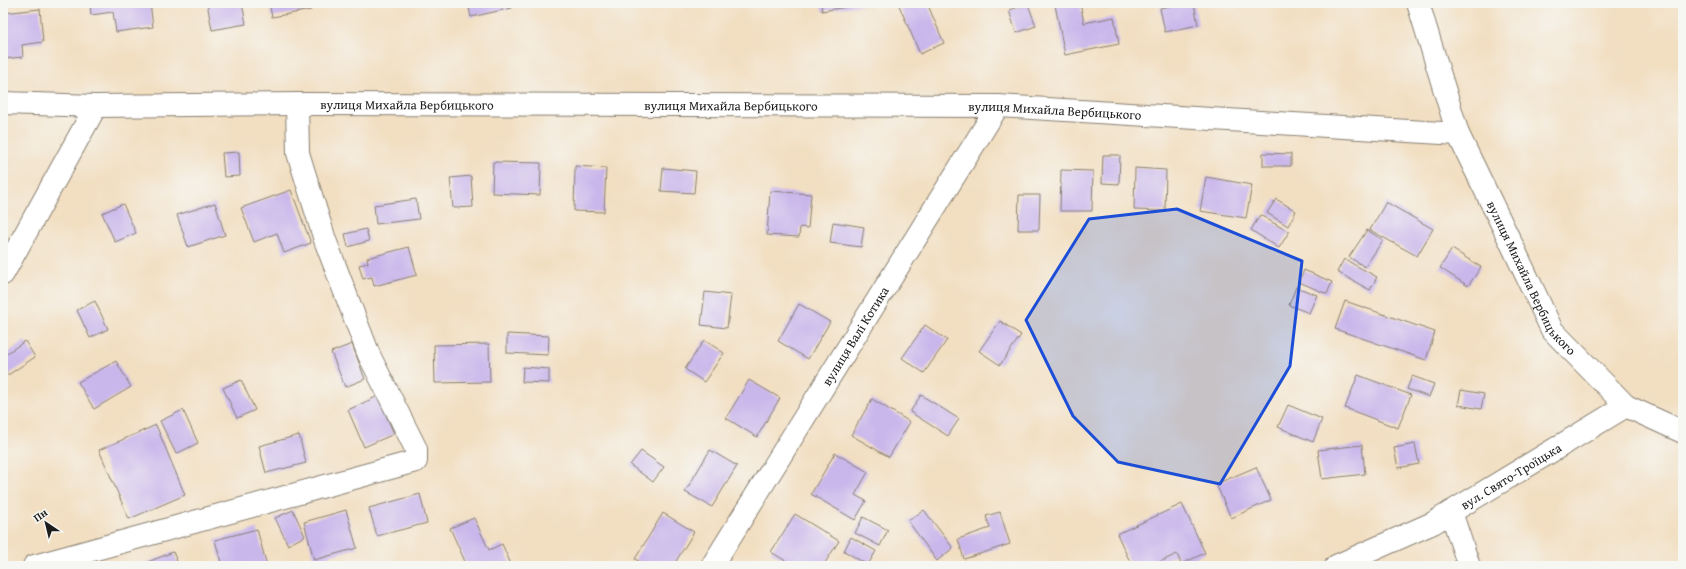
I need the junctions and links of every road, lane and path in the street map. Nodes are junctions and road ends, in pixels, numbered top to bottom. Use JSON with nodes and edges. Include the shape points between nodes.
{"nodes":[{"id":1,"x":1418,"y":3,"type":"edge"},
{"id":2,"x":3,"y":103,"type":"edge"},
{"id":3,"x":297,"y":104,"type":"junction"},
{"id":4,"x":96,"y":106,"type":"junction"},
{"id":5,"x":998,"y":106,"type":"junction"},
{"id":6,"x":1458,"y":134,"type":"junction"},
{"id":7,"x":3,"y":274,"type":"edge"},
{"id":8,"x":1626,"y":406,"type":"junction"},
{"id":9,"x":1683,"y":432,"type":"edge"},
{"id":10,"x":1451,"y":512,"type":"junction"},
{"id":11,"x":34,"y":566,"type":"edge"},
{"id":12,"x":712,"y":566,"type":"edge"},
{"id":13,"x":1336,"y":566,"type":"edge"},
{"id":14,"x":1469,"y":566,"type":"edge"}],
"edges":[{"from":1,"to":6,"type":"street","name":"вулиця Михайла Вербицького"},
{"from":2,"to":4,"type":"street","name":"вулиця Михайла Вербицького"},
{"from":3,"to":4,"type":"street","name":"вулиця Михайла Вербицького"},
{"from":3,"to":5,"type":"street","name":"вулиця Михайла Вербицького"},
{"from":3,"to":11,"type":"street","via":[[298,153],[324,240],[370,354],[416,449],[416,461]]},
{"from":4,"to":7,"type":"street"},
{"from":5,"to":6,"type":"street","name":"вулиця Михайла Вербицького"},
{"from":5,"to":12,"type":"street","name":"вулиця Валі Котика"},
{"from":6,"to":8,"type":"street","name":"вулиця Михайла Вербицького","via":[[1552,330]]},
{"from":8,"to":9,"type":"street"},
{"from":8,"to":10,"type":"street","name":"вул. Свято-Троїцька"},
{"from":10,"to":13,"type":"street","name":"вул. Свято-Троїцька","via":[[1433,523]]},
{"from":10,"to":14,"type":"street"}]}
